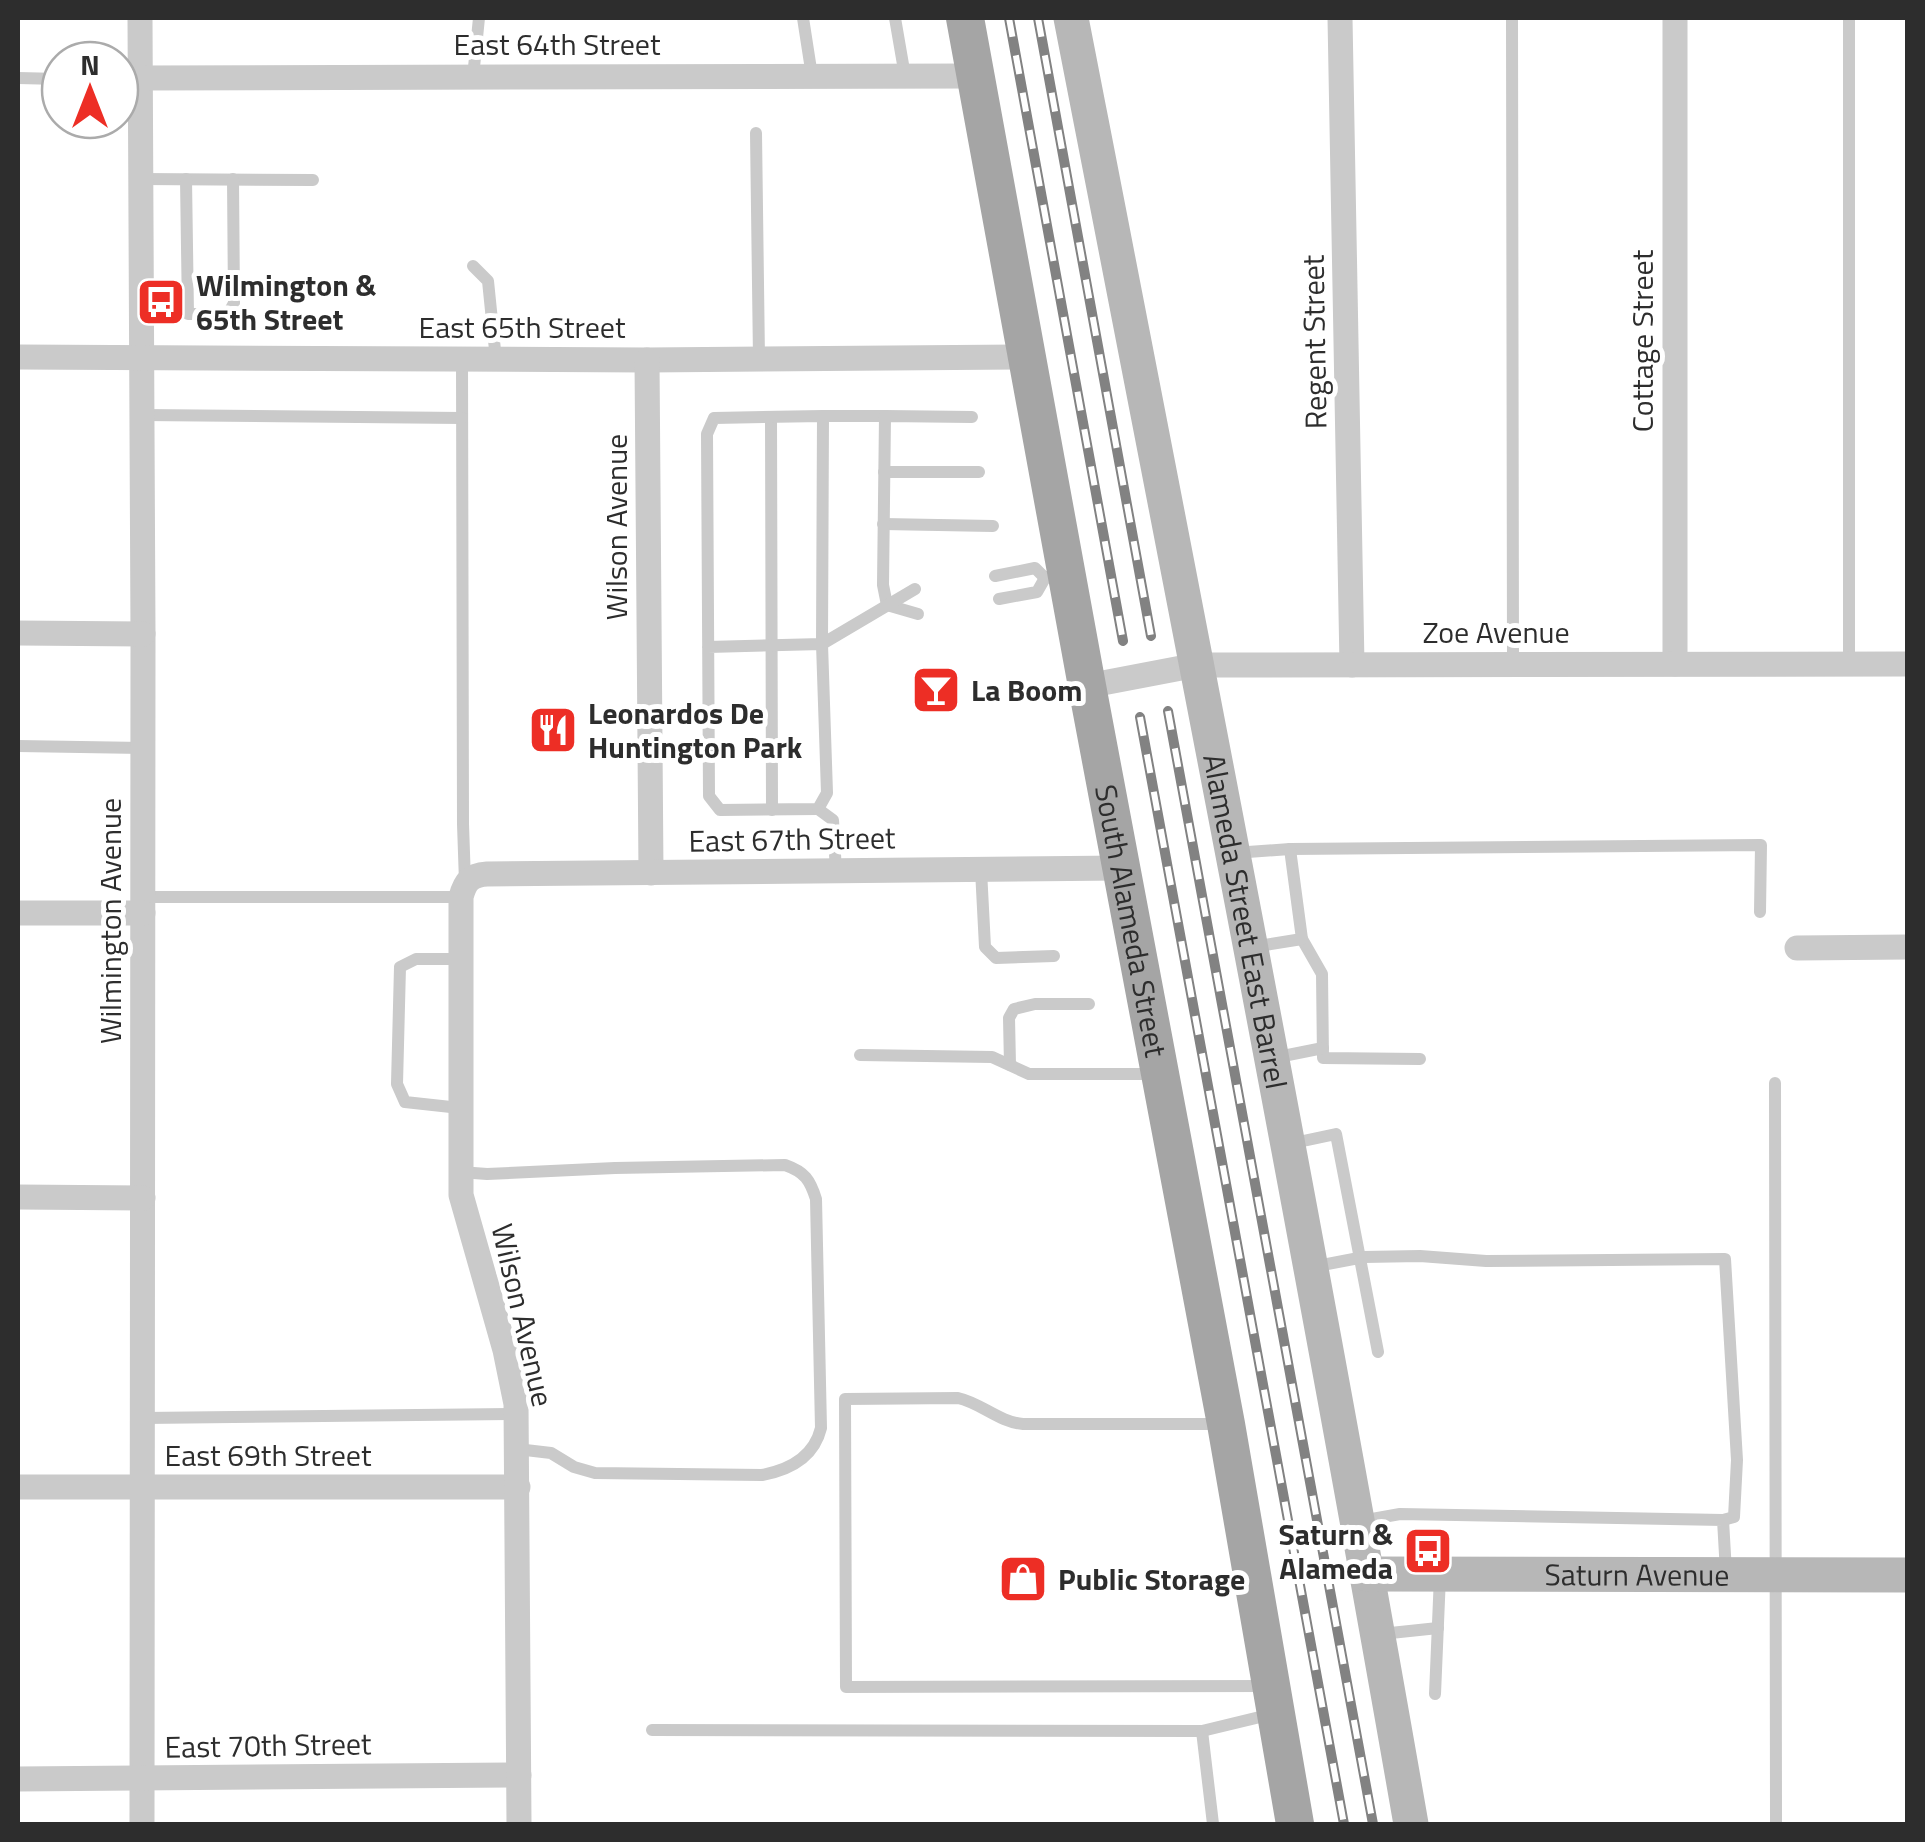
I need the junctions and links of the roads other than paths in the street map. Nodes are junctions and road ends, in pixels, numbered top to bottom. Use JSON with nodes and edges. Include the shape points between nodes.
{"nodes":[{"id":1,"x":480,"y":18,"type":"edge"},
{"id":2,"x":802,"y":18,"type":"edge"},
{"id":3,"x":895,"y":18,"type":"edge"},
{"id":4,"x":965,"y":18,"type":"edge"},
{"id":5,"x":1071,"y":18,"type":"edge"},
{"id":6,"x":1340,"y":18,"type":"edge"},
{"id":7,"x":1512,"y":18,"type":"edge"},
{"id":8,"x":1675,"y":18,"type":"edge"},
{"id":9,"x":1849,"y":18,"type":"edge"},
{"id":10,"x":812,"y":76,"type":"junction"},
{"id":11,"x":905,"y":76,"type":"junction"},
{"id":12,"x":974,"y":76,"type":"junction"},
{"id":13,"x":473,"y":77,"type":"junction"},
{"id":14,"x":140,"y":78,"type":"edge"},
{"id":15,"x":756,"y":134,"type":"dead end"},
{"id":16,"x":139,"y":140,"type":"edge"},
{"id":17,"x":141,"y":179,"type":"junction"},
{"id":18,"x":186,"y":179,"type":"junction"},
{"id":19,"x":233,"y":179,"type":"junction"},
{"id":20,"x":313,"y":180,"type":"dead end"},
{"id":21,"x":474,"y":266,"type":"dead end"},
{"id":22,"x":18,"y":356,"type":"edge"},
{"id":23,"x":1026,"y":357,"type":"junction"},
{"id":24,"x":141,"y":358,"type":"junction"},
{"id":25,"x":759,"y":359,"type":"junction"},
{"id":26,"x":462,"y":360,"type":"junction"},
{"id":27,"x":496,"y":360,"type":"junction"},
{"id":28,"x":647,"y":360,"type":"junction"},
{"id":29,"x":142,"y":415,"type":"junction"},
{"id":30,"x":823,"y":416,"type":"junction"},
{"id":31,"x":885,"y":416,"type":"junction"},
{"id":32,"x":771,"y":417,"type":"junction"},
{"id":33,"x":972,"y":417,"type":"dead end"},
{"id":34,"x":462,"y":418,"type":"junction"},
{"id":35,"x":884,"y":472,"type":"junction"},
{"id":36,"x":980,"y":472,"type":"dead end"},
{"id":37,"x":883,"y":524,"type":"junction"},
{"id":38,"x":992,"y":526,"type":"dead end"},
{"id":39,"x":995,"y":576,"type":"dead end"},
{"id":40,"x":1046,"y":578,"type":"junction"},
{"id":41,"x":915,"y":589,"type":"dead end"},
{"id":42,"x":999,"y":599,"type":"dead end"},
{"id":43,"x":887,"y":604,"type":"junction"},
{"id":44,"x":918,"y":614,"type":"dead end"},
{"id":45,"x":18,"y":633,"type":"edge"},
{"id":46,"x":143,"y":634,"type":"junction"},
{"id":47,"x":822,"y":644,"type":"junction"},
{"id":48,"x":773,"y":646,"type":"junction"},
{"id":49,"x":708,"y":647,"type":"junction"},
{"id":50,"x":1903,"y":661,"type":"edge"},
{"id":51,"x":1513,"y":664,"type":"junction"},
{"id":52,"x":1674,"y":664,"type":"junction"},
{"id":53,"x":1849,"y":664,"type":"junction"},
{"id":54,"x":1197,"y":665,"type":"junction"},
{"id":55,"x":1352,"y":665,"type":"junction"},
{"id":56,"x":1086,"y":686,"type":"junction"},
{"id":57,"x":18,"y":746,"type":"edge"},
{"id":58,"x":143,"y":748,"type":"junction"},
{"id":59,"x":818,"y":809,"type":"junction"},
{"id":60,"x":772,"y":810,"type":"junction"},
{"id":61,"x":1290,"y":849,"type":"junction"},
{"id":62,"x":1232,"y":853,"type":"junction"},
{"id":63,"x":1122,"y":868,"type":"junction"},
{"id":64,"x":981,"y":870,"type":"junction"},
{"id":65,"x":836,"y":872,"type":"junction"},
{"id":66,"x":651,"y":873,"type":"junction"},
{"id":67,"x":463,"y":890,"type":"junction"},
{"id":68,"x":143,"y":905,"type":"junction"},
{"id":69,"x":18,"y":912,"type":"edge"},
{"id":70,"x":1760,"y":912,"type":"dead end"},
{"id":71,"x":1302,"y":940,"type":"junction"},
{"id":72,"x":1250,"y":948,"type":"junction"},
{"id":73,"x":1797,"y":948,"type":"dead end"},
{"id":74,"x":1908,"y":948,"type":"edge"},
{"id":75,"x":1054,"y":956,"type":"dead end"},
{"id":76,"x":460,"y":959,"type":"junction"},
{"id":77,"x":1088,"y":1004,"type":"dead end"},
{"id":78,"x":1323,"y":1048,"type":"junction"},
{"id":79,"x":860,"y":1055,"type":"dead end"},
{"id":80,"x":1270,"y":1059,"type":"junction"},
{"id":81,"x":1420,"y":1059,"type":"dead end"},
{"id":82,"x":1010,"y":1065,"type":"junction"},
{"id":83,"x":1160,"y":1074,"type":"junction"},
{"id":84,"x":1775,"y":1083,"type":"dead end"},
{"id":85,"x":460,"y":1108,"type":"junction"},
{"id":86,"x":1286,"y":1145,"type":"junction"},
{"id":87,"x":460,"y":1172,"type":"junction"},
{"id":88,"x":18,"y":1198,"type":"edge"},
{"id":89,"x":143,"y":1198,"type":"junction"},
{"id":90,"x":1359,"y":1258,"type":"junction"},
{"id":91,"x":1310,"y":1267,"type":"junction"},
{"id":92,"x":1378,"y":1352,"type":"dead end"},
{"id":93,"x":516,"y":1414,"type":"junction"},
{"id":94,"x":144,"y":1418,"type":"junction"},
{"id":95,"x":1226,"y":1424,"type":"junction"},
{"id":96,"x":518,"y":1449,"type":"junction"},
{"id":97,"x":18,"y":1487,"type":"edge"},
{"id":98,"x":518,"y":1487,"type":"junction"},
{"id":99,"x":144,"y":1488,"type":"junction"},
{"id":100,"x":1723,"y":1520,"type":"junction"},
{"id":101,"x":1357,"y":1522,"type":"junction"},
{"id":102,"x":1367,"y":1574,"type":"junction"},
{"id":103,"x":1440,"y":1574,"type":"junction"},
{"id":104,"x":1726,"y":1574,"type":"junction"},
{"id":105,"x":1776,"y":1574,"type":"junction"},
{"id":106,"x":1908,"y":1575,"type":"edge"},
{"id":107,"x":1438,"y":1628,"type":"junction"},
{"id":108,"x":1378,"y":1634,"type":"junction"},
{"id":109,"x":1435,"y":1694,"type":"dead end"},
{"id":110,"x":1272,"y":1700,"type":"junction"},
{"id":111,"x":652,"y":1730,"type":"dead end"},
{"id":112,"x":1202,"y":1731,"type":"junction"},
{"id":113,"x":519,"y":1774,"type":"junction"},
{"id":114,"x":18,"y":1779,"type":"edge"},
{"id":115,"x":142,"y":1780,"type":"junction"},
{"id":116,"x":142,"y":1824,"type":"edge"},
{"id":117,"x":519,"y":1824,"type":"edge"},
{"id":118,"x":1213,"y":1824,"type":"edge"},
{"id":119,"x":1295,"y":1824,"type":"edge"},
{"id":120,"x":1411,"y":1824,"type":"edge"},
{"id":121,"x":1776,"y":1824,"type":"edge"}],
"edges":[{"from":1,"to":13,"type":"lane"},
{"from":2,"to":10,"type":"lane"},
{"from":3,"to":11,"type":"lane"},
{"from":4,"to":12,"type":"main road","name":"South Alameda Street"},
{"from":5,"to":54,"type":"street","name":"Alameda Street East Barrel"},
{"from":6,"to":55,"type":"street","name":"Regent Street"},
{"from":7,"to":51,"type":"lane"},
{"from":8,"to":52,"type":"street","name":"Cottage Street"},
{"from":9,"to":53,"type":"lane"},
{"from":10,"to":11,"type":"street","name":"East 64th Street"},
{"from":10,"to":13,"type":"street","name":"East 64th Street"},
{"from":11,"to":12,"type":"street","name":"East 64th Street"},
{"from":12,"to":23,"type":"main road","name":"South Alameda Street"},
{"from":13,"to":14,"type":"street","name":"East 64th Street"},
{"from":15,"to":25,"type":"lane"},
{"from":16,"to":17,"type":"street","name":"Wilmington Avenue"},
{"from":17,"to":18,"type":"lane"},
{"from":17,"to":24,"type":"street","name":"Wilmington Avenue"},
{"from":18,"to":19,"type":"lane"},
{"from":18,"to":19,"type":"lane","via":[[188,314],[228,314],[234,303]]},
{"from":19,"to":20,"type":"lane"},
{"from":21,"to":27,"type":"lane","via":[[488,281]]},
{"from":22,"to":24,"type":"street","name":"East 65th Street"},
{"from":23,"to":25,"type":"street","name":"East 65th Street"},
{"from":23,"to":40,"type":"main road","name":"South Alameda Street"},
{"from":24,"to":26,"type":"street","name":"East 65th Street"},
{"from":24,"to":29,"type":"street","name":"Wilmington Avenue"},
{"from":25,"to":28,"type":"street","name":"East 65th Street"},
{"from":26,"to":27,"type":"street","name":"East 65th Street"},
{"from":26,"to":34,"type":"lane"},
{"from":27,"to":28,"type":"street","name":"East 65th Street"},
{"from":28,"to":66,"type":"street","name":"Wilson Avenue"},
{"from":29,"to":34,"type":"lane"},
{"from":29,"to":46,"type":"street","name":"Wilmington Avenue"},
{"from":30,"to":31,"type":"lane"},
{"from":30,"to":32,"type":"lane"},
{"from":30,"to":47,"type":"lane"},
{"from":31,"to":33,"type":"lane"},
{"from":31,"to":35,"type":"lane"},
{"from":32,"to":48,"type":"lane"},
{"from":32,"to":49,"type":"lane","via":[[714,418],[706,434]]},
{"from":34,"to":67,"type":"lane"},
{"from":35,"to":36,"type":"lane"},
{"from":35,"to":37,"type":"lane"},
{"from":37,"to":38,"type":"lane"},
{"from":37,"to":43,"type":"lane"},
{"from":39,"to":40,"type":"lane"},
{"from":40,"to":42,"type":"lane"},
{"from":40,"to":56,"type":"main road","name":"South Alameda Street"},
{"from":41,"to":43,"type":"lane"},
{"from":43,"to":44,"type":"lane"},
{"from":43,"to":47,"type":"lane"},
{"from":45,"to":46,"type":"street"},
{"from":46,"to":58,"type":"street","name":"Wilmington Avenue"},
{"from":47,"to":48,"type":"lane"},
{"from":47,"to":59,"type":"lane","via":[[827,793]]},
{"from":48,"to":49,"type":"lane"},
{"from":48,"to":60,"type":"lane"},
{"from":49,"to":60,"type":"lane","via":[[709,796],[720,810]]},
{"from":50,"to":53,"type":"street","name":"Zoe Avenue"},
{"from":51,"to":52,"type":"street","name":"Zoe Avenue"},
{"from":51,"to":55,"type":"street","name":"Zoe Avenue"},
{"from":52,"to":53,"type":"street","name":"Zoe Avenue"},
{"from":54,"to":55,"type":"street","name":"Zoe Avenue"},
{"from":54,"to":56,"type":"street","name":"Zoe Avenue"},
{"from":54,"to":62,"type":"street","name":"Alameda Street East Barrel"},
{"from":56,"to":63,"type":"main road","name":"South Alameda Street"},
{"from":57,"to":58,"type":"lane"},
{"from":58,"to":68,"type":"street","name":"Wilmington Avenue"},
{"from":59,"to":60,"type":"lane"},
{"from":59,"to":65,"type":"lane","via":[[833,820]]},
{"from":61,"to":62,"type":"lane"},
{"from":61,"to":70,"type":"lane","via":[[1761,845]]},
{"from":61,"to":71,"type":"lane"},
{"from":62,"to":72,"type":"street","name":"Alameda Street East Barrel"},
{"from":63,"to":64,"type":"street","name":"East 67th Street"},
{"from":63,"to":83,"type":"main road","name":"South Alameda Street"},
{"from":64,"to":65,"type":"street","name":"East 67th Street"},
{"from":64,"to":75,"type":"lane","via":[[985,947],[996,958]]},
{"from":65,"to":66,"type":"street","name":"East 67th Street"},
{"from":66,"to":67,"type":"street","name":"East 67th Street","via":[[476,874]]},
{"from":67,"to":68,"type":"lane"},
{"from":67,"to":76,"type":"street","name":"Wilson Avenue"},
{"from":68,"to":69,"type":"street"},
{"from":68,"to":89,"type":"street","name":"Wilmington Avenue"},
{"from":71,"to":72,"type":"lane"},
{"from":71,"to":78,"type":"lane","via":[[1322,974]]},
{"from":72,"to":80,"type":"street","name":"Alameda Street East Barrel"},
{"from":73,"to":74,"type":"street"},
{"from":76,"to":85,"type":"street","name":"Wilson Avenue"},
{"from":76,"to":85,"type":"lane","via":[[416,959],[400,968],[397,1084],[405,1102]]},
{"from":77,"to":82,"type":"lane","via":[[1014,1010]]},
{"from":78,"to":80,"type":"lane"},
{"from":78,"to":81,"type":"lane","via":[[1323,1058]]},
{"from":79,"to":82,"type":"lane","via":[[992,1057]]},
{"from":80,"to":86,"type":"street","name":"Alameda Street East Barrel"},
{"from":82,"to":83,"type":"lane","via":[[1029,1074]]},
{"from":83,"to":95,"type":"main road","name":"South Alameda Street"},
{"from":84,"to":105,"type":"lane"},
{"from":85,"to":87,"type":"street","name":"Wilson Avenue"},
{"from":86,"to":90,"type":"lane","via":[[1336,1134]]},
{"from":86,"to":91,"type":"street","name":"Alameda Street East Barrel"},
{"from":87,"to":93,"type":"street","name":"Wilson Avenue"},
{"from":87,"to":96,"type":"lane","via":[[785,1165],[800,1170],[816,1199],[821,1428],[807,1454],[785,1471],[762,1475],[595,1473],[551,1453]]},
{"from":88,"to":89,"type":"street"},
{"from":89,"to":94,"type":"street","name":"Wilmington Avenue"},
{"from":90,"to":91,"type":"lane"},
{"from":90,"to":92,"type":"lane"},
{"from":90,"to":100,"type":"lane","via":[[1725,1259],[1737,1460],[1734,1518]]},
{"from":91,"to":101,"type":"street","name":"Alameda Street East Barrel"},
{"from":93,"to":94,"type":"lane"},
{"from":93,"to":96,"type":"street","name":"Wilson Avenue"},
{"from":94,"to":99,"type":"street","name":"Wilmington Avenue"},
{"from":95,"to":110,"type":"main road","name":"South Alameda Street"},
{"from":95,"to":110,"type":"lane","via":[[1023,1424],[958,1398],[846,1399],[846,1687]]},
{"from":96,"to":98,"type":"street","name":"Wilson Avenue"},
{"from":97,"to":99,"type":"street","name":"East 69th Street"},
{"from":98,"to":99,"type":"street","name":"East 69th Street"},
{"from":98,"to":113,"type":"street","name":"Wilson Avenue"},
{"from":99,"to":115,"type":"street","name":"Wilmington Avenue"},
{"from":100,"to":101,"type":"lane","via":[[1400,1514]]},
{"from":100,"to":104,"type":"lane"},
{"from":101,"to":102,"type":"street","name":"Alameda Street East Barrel"},
{"from":102,"to":103,"type":"street","name":"Saturn Avenue"},
{"from":102,"to":108,"type":"street","name":"Alameda Street East Barrel"},
{"from":103,"to":104,"type":"street","name":"Saturn Avenue"},
{"from":103,"to":107,"type":"lane"},
{"from":104,"to":105,"type":"street","name":"Saturn Avenue"},
{"from":105,"to":106,"type":"street","name":"Saturn Avenue"},
{"from":105,"to":121,"type":"lane"},
{"from":107,"to":108,"type":"lane"},
{"from":107,"to":109,"type":"lane"},
{"from":108,"to":120,"type":"street","name":"Alameda Street East Barrel"},
{"from":110,"to":112,"type":"lane"},
{"from":110,"to":119,"type":"main road","name":"South Alameda Street"},
{"from":111,"to":112,"type":"lane"},
{"from":112,"to":118,"type":"lane"},
{"from":113,"to":115,"type":"street","name":"East 70th Street"},
{"from":113,"to":117,"type":"street","name":"Wilson Avenue"},
{"from":114,"to":115,"type":"street","name":"East 70th Street"},
{"from":115,"to":116,"type":"street","name":"Wilmington Avenue"}]}
